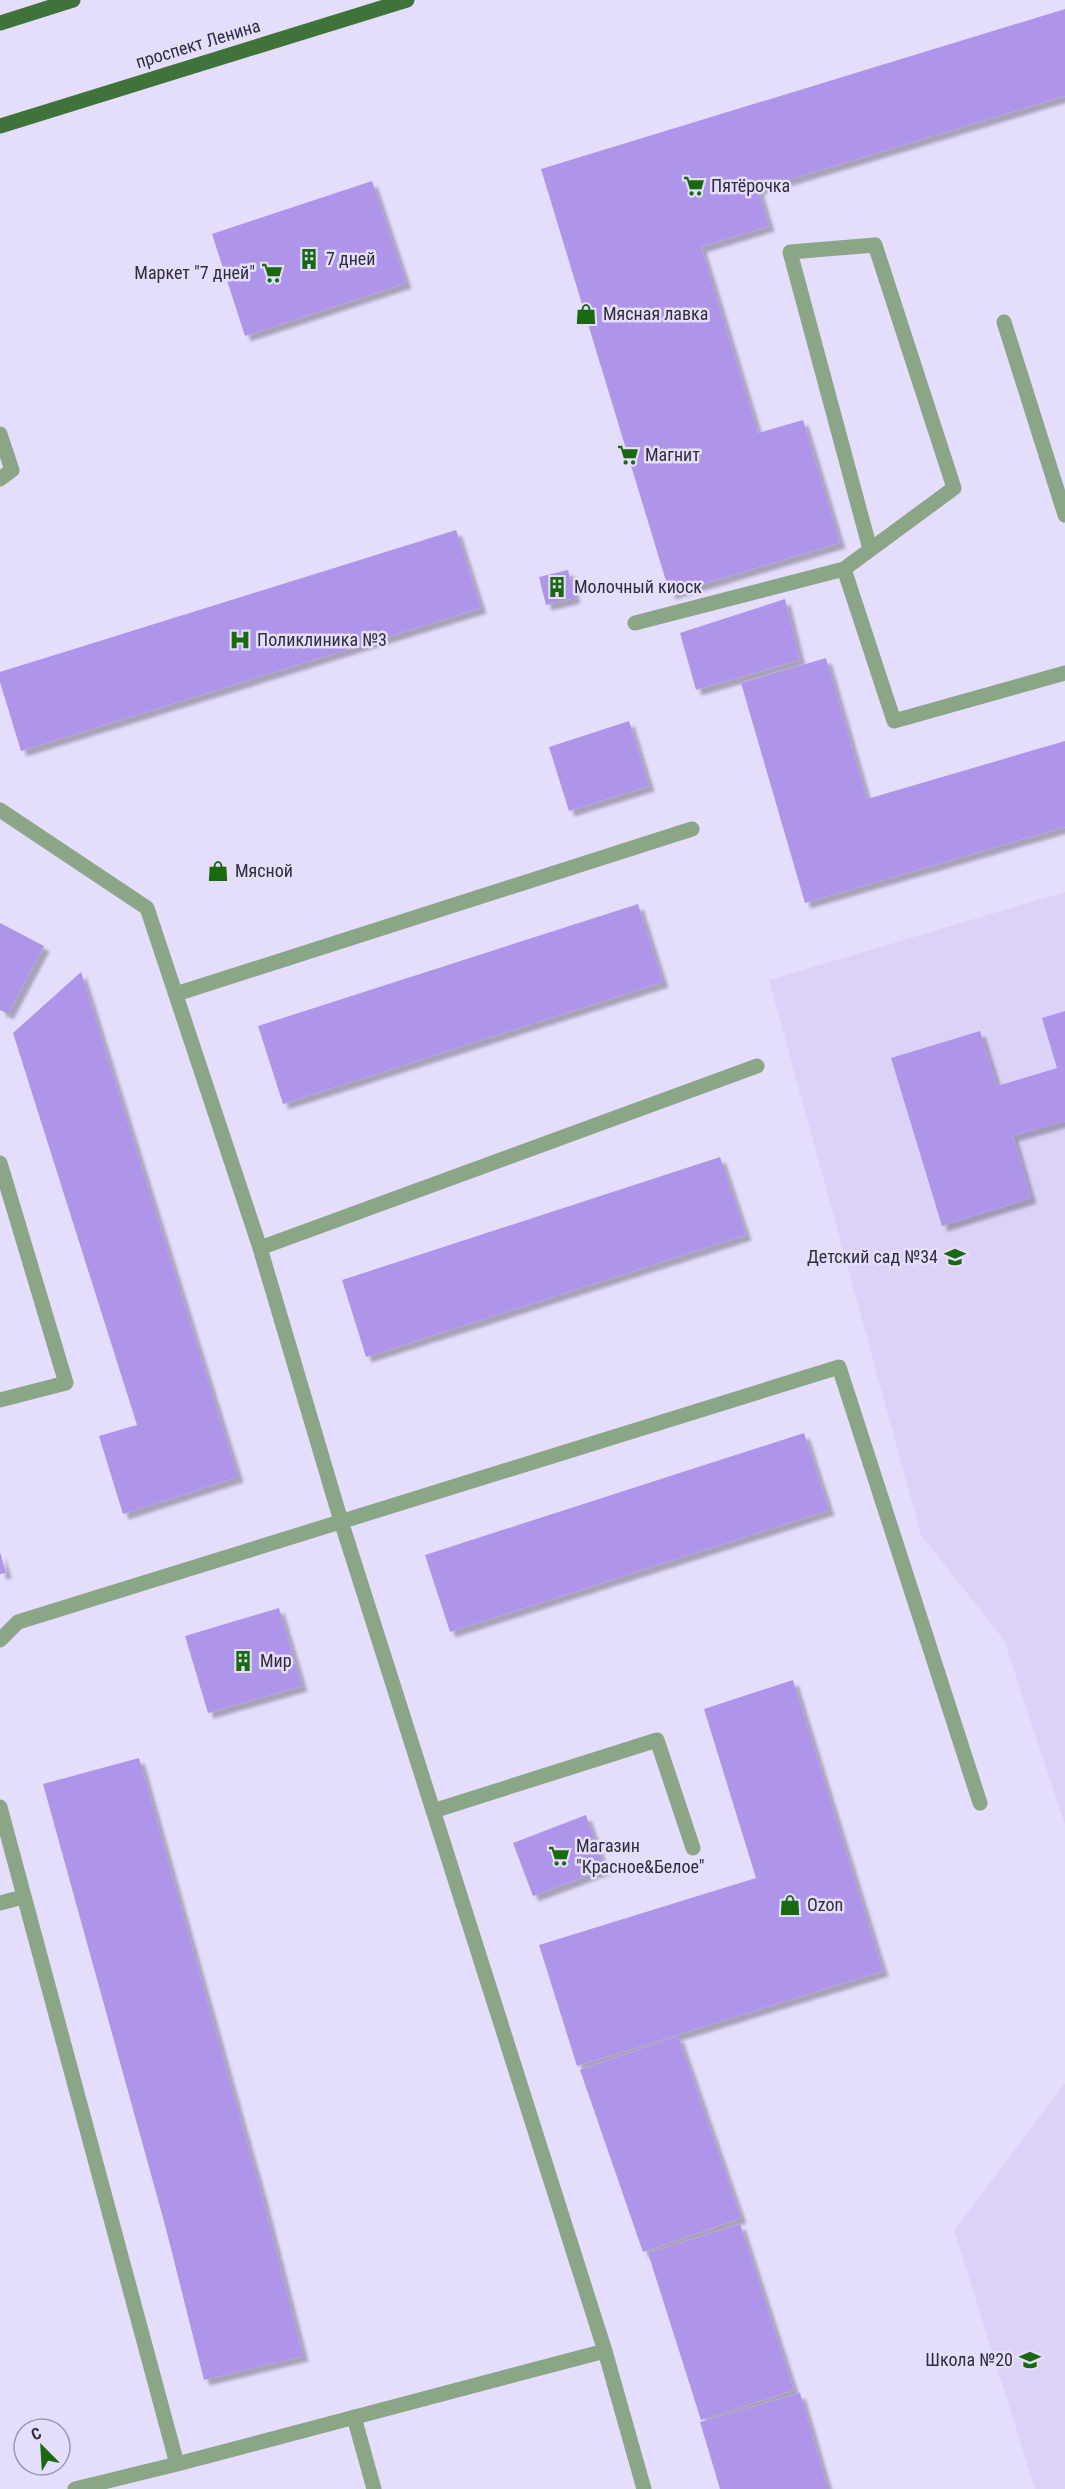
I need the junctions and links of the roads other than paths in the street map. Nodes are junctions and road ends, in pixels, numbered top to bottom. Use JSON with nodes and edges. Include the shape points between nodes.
{"nodes":[{"id":1,"x":73,"y":0,"type":"edge"},
{"id":2,"x":407,"y":0,"type":"edge"},
{"id":3,"x":0,"y":22,"type":"edge"},
{"id":4,"x":0,"y":126,"type":"edge"},
{"id":5,"x":1004,"y":322,"type":"dead end"},
{"id":6,"x":0,"y":434,"type":"edge"},
{"id":7,"x":0,"y":479,"type":"edge"},
{"id":8,"x":1065,"y":514,"type":"edge"},
{"id":9,"x":870,"y":549,"type":"junction"},
{"id":10,"x":844,"y":568,"type":"junction"},
{"id":11,"x":635,"y":623,"type":"dead end"},
{"id":12,"x":1065,"y":673,"type":"edge"},
{"id":13,"x":0,"y":810,"type":"edge"},
{"id":14,"x":692,"y":829,"type":"dead end"},
{"id":15,"x":176,"y":994,"type":"junction"},
{"id":16,"x":757,"y":1066,"type":"dead end"},
{"id":17,"x":0,"y":1163,"type":"edge"},
{"id":18,"x":260,"y":1248,"type":"junction"},
{"id":19,"x":0,"y":1400,"type":"edge"},
{"id":20,"x":340,"y":1521,"type":"junction"},
{"id":21,"x":0,"y":1640,"type":"edge"},
{"id":22,"x":980,"y":1803,"type":"dead end"},
{"id":23,"x":0,"y":1807,"type":"edge"},
{"id":24,"x":433,"y":1811,"type":"junction"},
{"id":25,"x":693,"y":1848,"type":"dead end"},
{"id":26,"x":23,"y":1897,"type":"junction"},
{"id":27,"x":0,"y":1903,"type":"edge"},
{"id":28,"x":605,"y":2351,"type":"junction"},
{"id":29,"x":354,"y":2417,"type":"junction"},
{"id":30,"x":177,"y":2464,"type":"junction"},
{"id":31,"x":75,"y":2489,"type":"edge"},
{"id":32,"x":374,"y":2489,"type":"edge"},
{"id":33,"x":644,"y":2489,"type":"edge"}],
"edges":[{"from":1,"to":3,"type":"main road"},
{"from":2,"to":4,"type":"main road","name":"проспект Ленина"},
{"from":5,"to":8,"type":"lane"},
{"from":6,"to":7,"type":"lane","via":[[12,470]]},
{"from":9,"to":9,"type":"lane","via":[[954,488],[875,245],[790,252]]},
{"from":9,"to":10,"type":"lane"},
{"from":10,"to":11,"type":"lane"},
{"from":10,"to":12,"type":"lane","via":[[894,721]]},
{"from":13,"to":15,"type":"lane","via":[[147,908]]},
{"from":14,"to":15,"type":"lane"},
{"from":15,"to":18,"type":"lane"},
{"from":16,"to":18,"type":"lane"},
{"from":17,"to":19,"type":"lane","via":[[66,1383]]},
{"from":18,"to":20,"type":"lane"},
{"from":20,"to":21,"type":"lane","via":[[18,1622]]},
{"from":20,"to":22,"type":"lane","via":[[839,1367]]},
{"from":20,"to":24,"type":"lane"},
{"from":23,"to":26,"type":"lane"},
{"from":24,"to":25,"type":"lane","via":[[657,1740]]},
{"from":24,"to":28,"type":"lane"},
{"from":26,"to":27,"type":"lane"},
{"from":26,"to":30,"type":"lane"},
{"from":28,"to":29,"type":"lane"},
{"from":28,"to":33,"type":"lane"},
{"from":29,"to":30,"type":"lane"},
{"from":29,"to":32,"type":"lane"},
{"from":30,"to":31,"type":"lane"}]}
